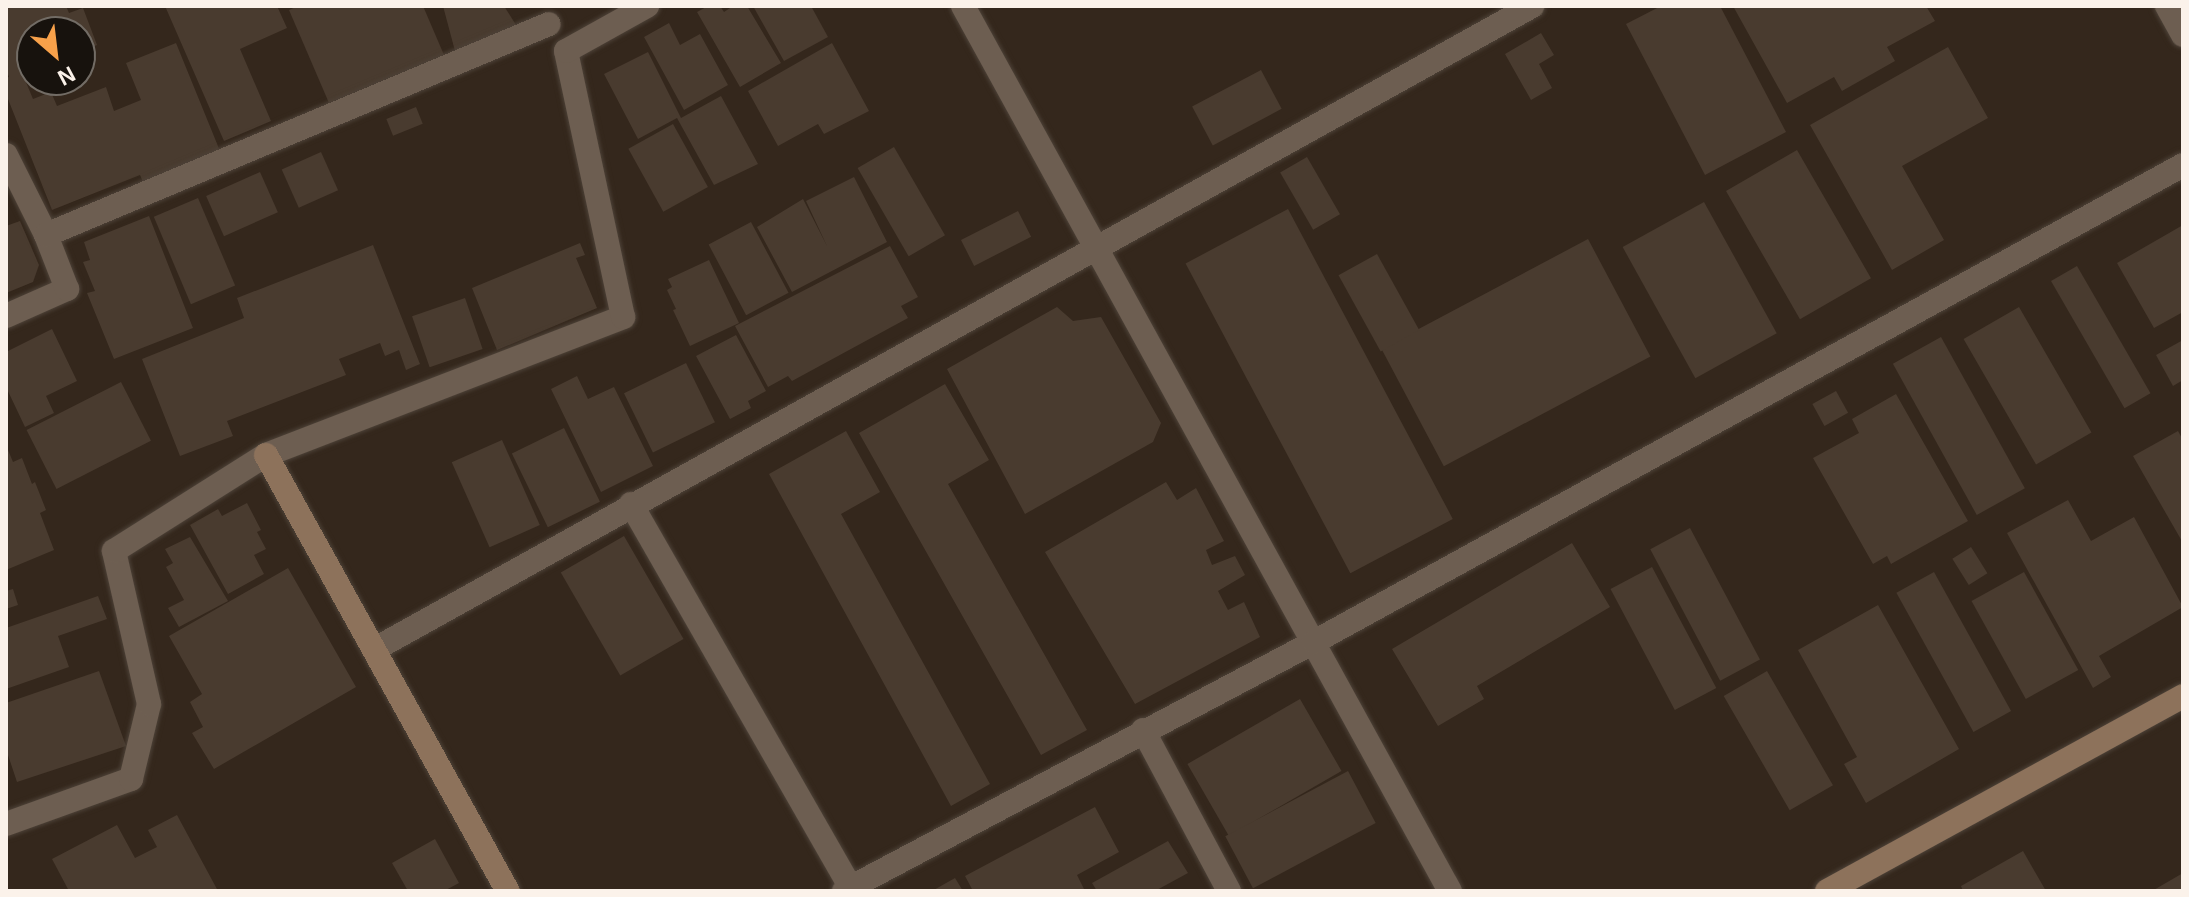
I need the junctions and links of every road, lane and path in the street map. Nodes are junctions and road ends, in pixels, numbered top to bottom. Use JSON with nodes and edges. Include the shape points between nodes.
{"nodes":[{"id":1,"x":647,"y":6,"type":"edge"},
{"id":2,"x":963,"y":6,"type":"edge"},
{"id":3,"x":1532,"y":6,"type":"edge"},
{"id":4,"x":2167,"y":6,"type":"edge"},
{"id":5,"x":544,"y":15,"type":"edge"},
{"id":6,"x":2183,"y":35,"type":"edge"},
{"id":7,"x":566,"y":51,"type":"junction"},
{"id":8,"x":6,"y":155,"type":"edge"},
{"id":9,"x":2183,"y":165,"type":"edge"},
{"id":10,"x":46,"y":235,"type":"junction"},
{"id":11,"x":1098,"y":250,"type":"junction"},
{"id":12,"x":6,"y":316,"type":"edge"},
{"id":13,"x":266,"y":455,"type":"junction"},
{"id":14,"x":631,"y":504,"type":"junction"},
{"id":15,"x":1314,"y":642,"type":"junction"},
{"id":16,"x":375,"y":649,"type":"junction"},
{"id":17,"x":2183,"y":696,"type":"edge"},
{"id":18,"x":1143,"y":730,"type":"junction"},
{"id":19,"x":6,"y":824,"type":"edge"},
{"id":20,"x":847,"y":889,"type":"edge"},
{"id":21,"x":508,"y":891,"type":"edge"},
{"id":22,"x":1229,"y":891,"type":"edge"},
{"id":23,"x":1450,"y":891,"type":"edge"},
{"id":24,"x":1827,"y":891,"type":"edge"}],
"edges":[{"from":1,"to":7,"type":"street"},
{"from":2,"to":11,"type":"street"},
{"from":3,"to":11,"type":"street"},
{"from":4,"to":6,"type":"street"},
{"from":5,"to":7,"type":"street"},
{"from":5,"to":10,"type":"street"},
{"from":7,"to":13,"type":"street","via":[[623,317]]},
{"from":8,"to":10,"type":"street"},
{"from":9,"to":15,"type":"street"},
{"from":10,"to":12,"type":"street","via":[[67,289]]},
{"from":11,"to":14,"type":"street"},
{"from":11,"to":15,"type":"street"},
{"from":13,"to":16,"type":"street"},
{"from":13,"to":19,"type":"street","via":[[114,551],[149,704],[131,779]]},
{"from":14,"to":16,"type":"street"},
{"from":14,"to":20,"type":"street"},
{"from":15,"to":18,"type":"street"},
{"from":15,"to":23,"type":"street"},
{"from":16,"to":21,"type":"street"},
{"from":17,"to":24,"type":"street"},
{"from":18,"to":20,"type":"street"},
{"from":18,"to":22,"type":"street"}]}
